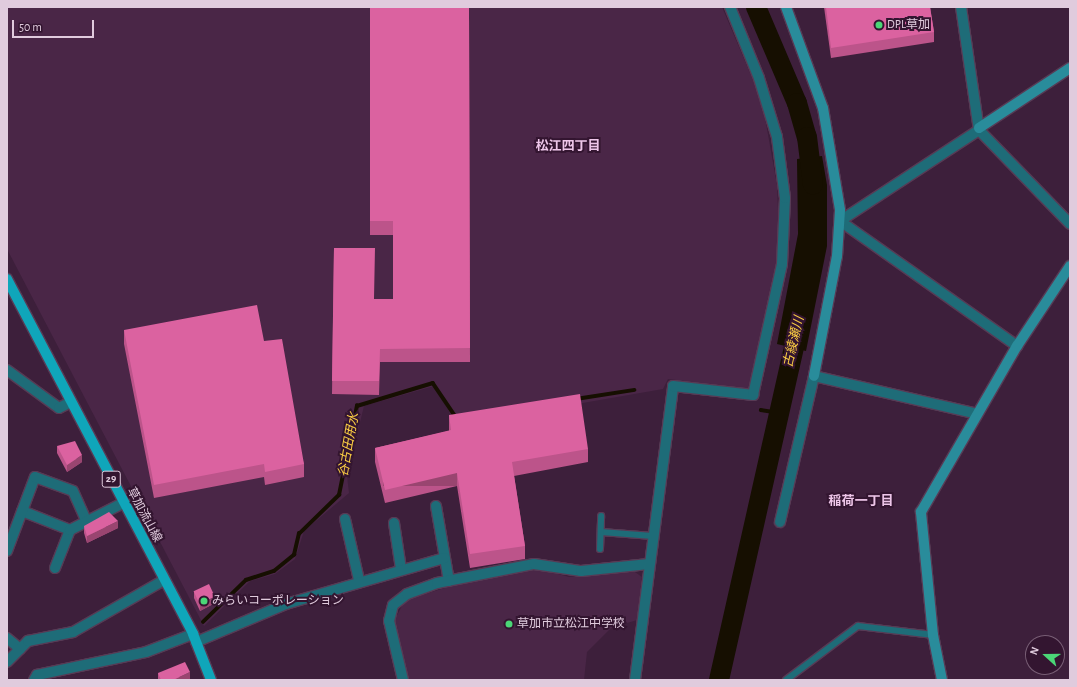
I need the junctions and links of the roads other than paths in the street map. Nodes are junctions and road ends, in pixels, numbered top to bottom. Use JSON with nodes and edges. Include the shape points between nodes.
{"nodes":[{"id":1,"x":730,"y":7,"type":"edge"},
{"id":2,"x":786,"y":7,"type":"edge"},
{"id":3,"x":960,"y":7,"type":"edge"},
{"id":4,"x":1070,"y":68,"type":"edge"},
{"id":5,"x":979,"y":129,"type":"junction"},
{"id":6,"x":840,"y":221,"type":"junction"},
{"id":7,"x":1070,"y":224,"type":"edge"},
{"id":8,"x":1070,"y":266,"type":"edge"},
{"id":9,"x":7,"y":279,"type":"edge"},
{"id":10,"x":1017,"y":346,"type":"junction"},
{"id":11,"x":7,"y":370,"type":"edge"},
{"id":12,"x":814,"y":376,"type":"junction"},
{"id":13,"x":71,"y":402,"type":"junction"},
{"id":14,"x":977,"y":414,"type":"junction"},
{"id":15,"x":123,"y":503,"type":"junction"},
{"id":16,"x":436,"y":506,"type":"dead end"},
{"id":17,"x":22,"y":512,"type":"junction"},
{"id":18,"x":601,"y":516,"type":"dead end"},
{"id":19,"x":345,"y":519,"type":"dead end"},
{"id":20,"x":87,"y":522,"type":"junction"},
{"id":21,"x":780,"y":522,"type":"dead end"},
{"id":22,"x":394,"y":523,"type":"dead end"},
{"id":23,"x":70,"y":530,"type":"junction"},
{"id":24,"x":601,"y":532,"type":"junction"},
{"id":25,"x":653,"y":536,"type":"junction"},
{"id":26,"x":600,"y":549,"type":"dead end"},
{"id":27,"x":7,"y":551,"type":"edge"},
{"id":28,"x":444,"y":558,"type":"junction"},
{"id":29,"x":649,"y":564,"type":"junction"},
{"id":30,"x":55,"y":568,"type":"dead end"},
{"id":31,"x":401,"y":569,"type":"junction"},
{"id":32,"x":164,"y":580,"type":"junction"},
{"id":33,"x":359,"y":580,"type":"junction"},
{"id":34,"x":449,"y":581,"type":"junction"},
{"id":35,"x":933,"y":635,"type":"junction"},
{"id":36,"x":7,"y":638,"type":"edge"},
{"id":37,"x":194,"y":638,"type":"junction"},
{"id":38,"x":20,"y":649,"type":"junction"},
{"id":39,"x":7,"y":662,"type":"edge"},
{"id":40,"x":791,"y":679,"type":"edge"},
{"id":41,"x":34,"y":680,"type":"edge"},
{"id":42,"x":211,"y":680,"type":"edge"},
{"id":43,"x":403,"y":680,"type":"edge"},
{"id":44,"x":635,"y":680,"type":"edge"},
{"id":45,"x":942,"y":680,"type":"edge"}],
"edges":[{"from":1,"to":25,"type":"street","via":[[759,78],[777,137],[784,198],[782,264],[753,395],[673,386]]},
{"from":2,"to":6,"type":"street","via":[[823,108],[834,162]]},
{"from":3,"to":5,"type":"street"},
{"from":4,"to":5,"type":"street"},
{"from":5,"to":6,"type":"street"},
{"from":5,"to":7,"type":"street"},
{"from":6,"to":10,"type":"street"},
{"from":6,"to":12,"type":"street"},
{"from":8,"to":10,"type":"street"},
{"from":9,"to":13,"type":"main road","name":"草加流山線","number":"29"},
{"from":10,"to":14,"type":"street"},
{"from":11,"to":13,"type":"street","via":[[59,408]]},
{"from":12,"to":14,"type":"street"},
{"from":12,"to":21,"type":"street"},
{"from":13,"to":15,"type":"main road","name":"草加流山線","number":"29"},
{"from":14,"to":35,"type":"street","via":[[921,512]]},
{"from":15,"to":20,"type":"street"},
{"from":15,"to":32,"type":"main road","name":"草加流山線","number":"29"},
{"from":16,"to":28,"type":"street"},
{"from":17,"to":20,"type":"street","via":[[35,477],[73,491]]},
{"from":17,"to":23,"type":"street"},
{"from":17,"to":27,"type":"street"},
{"from":18,"to":24,"type":"lane"},
{"from":19,"to":33,"type":"street"},
{"from":20,"to":23,"type":"street"},
{"from":22,"to":31,"type":"street"},
{"from":23,"to":30,"type":"street"},
{"from":24,"to":25,"type":"lane"},
{"from":24,"to":26,"type":"lane"},
{"from":25,"to":29,"type":"street"},
{"from":28,"to":31,"type":"street"},
{"from":28,"to":34,"type":"street"},
{"from":29,"to":34,"type":"street","via":[[581,571],[534,564]]},
{"from":29,"to":44,"type":"street"},
{"from":31,"to":33,"type":"street"},
{"from":32,"to":37,"type":"main road","name":"草加流山線","number":"29"},
{"from":32,"to":38,"type":"street","via":[[73,632],[28,641]]},
{"from":33,"to":37,"type":"street"},
{"from":34,"to":43,"type":"street","via":[[407,594],[390,613],[389,620]]},
{"from":35,"to":40,"type":"lane","via":[[858,626]]},
{"from":35,"to":45,"type":"street"},
{"from":36,"to":38,"type":"street"},
{"from":37,"to":41,"type":"street","via":[[146,652],[37,675]]},
{"from":37,"to":42,"type":"main road","name":"草加流山線","number":"29"},
{"from":38,"to":39,"type":"street"}]}
